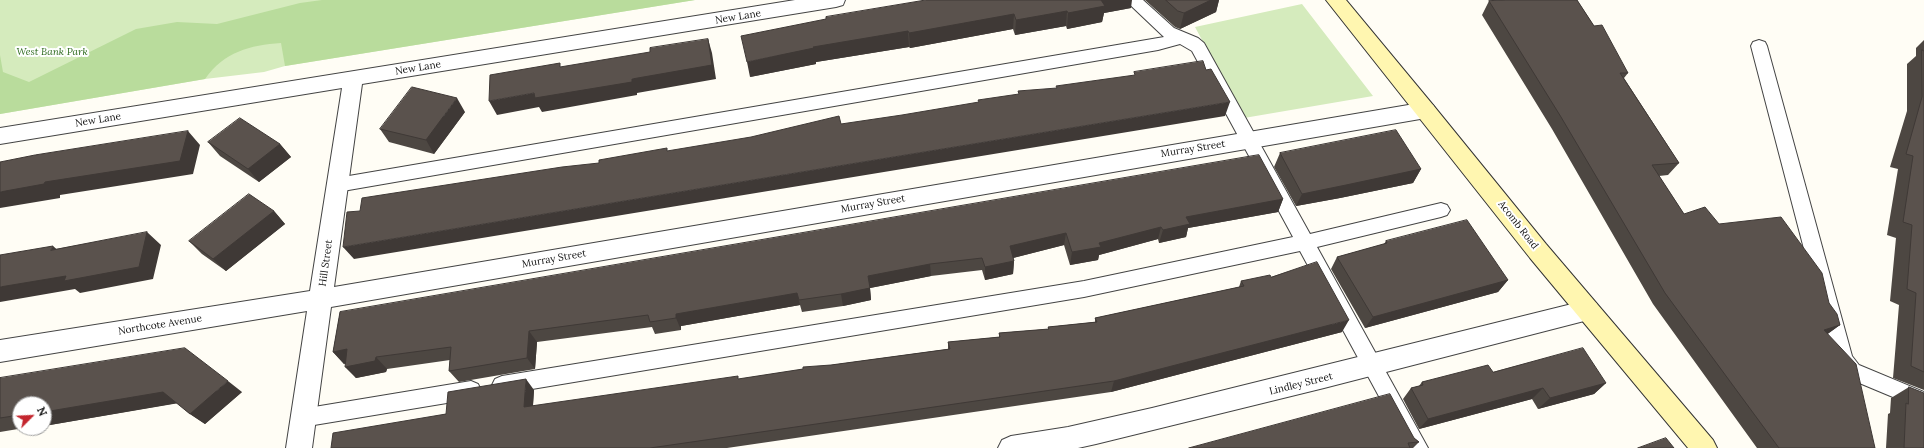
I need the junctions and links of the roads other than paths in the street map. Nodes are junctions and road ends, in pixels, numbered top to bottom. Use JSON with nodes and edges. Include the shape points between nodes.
{"nodes":[{"id":1,"x":836,"y":0,"type":"edge"},
{"id":2,"x":1133,"y":0,"type":"edge"},
{"id":3,"x":1335,"y":0,"type":"edge"},
{"id":4,"x":1180,"y":38,"type":"junction"},
{"id":5,"x":1759,"y":46,"type":"dead end"},
{"id":6,"x":353,"y":78,"type":"junction"},
{"id":7,"x":1426,"y":110,"type":"junction"},
{"id":8,"x":0,"y":136,"type":"edge"},
{"id":9,"x":1250,"y":140,"type":"junction"},
{"id":10,"x":337,"y":185,"type":"junction"},
{"id":11,"x":1441,"y":210,"type":"dead end"},
{"id":12,"x":1306,"y":242,"type":"junction"},
{"id":13,"x":320,"y":299,"type":"junction"},
{"id":14,"x":1588,"y":310,"type":"junction"},
{"id":15,"x":0,"y":351,"type":"edge"},
{"id":16,"x":1374,"y":366,"type":"junction"},
{"id":17,"x":1924,"y":401,"type":"edge"},
{"id":18,"x":302,"y":418,"type":"junction"},
{"id":19,"x":299,"y":448,"type":"edge"},
{"id":20,"x":1011,"y":448,"type":"edge"},
{"id":21,"x":1418,"y":448,"type":"edge"},
{"id":22,"x":1704,"y":448,"type":"edge"}],
"edges":[{"from":1,"to":6,"type":"street","name":"New Lane"},
{"from":2,"to":4,"type":"lane","via":[[1168,32]]},
{"from":3,"to":7,"type":"main road","name":"Acomb Road"},
{"from":4,"to":9,"type":"lane","via":[[1198,47]]},
{"from":4,"to":10,"type":"lane","via":[[1150,46]]},
{"from":5,"to":17,"type":"lane","via":[[1842,360],[1852,371]]},
{"from":6,"to":8,"type":"street","name":"New Lane"},
{"from":6,"to":10,"type":"street","name":"Hill Street"},
{"from":7,"to":9,"type":"street","name":"Murray Street"},
{"from":7,"to":14,"type":"main road","name":"Acomb Road"},
{"from":9,"to":12,"type":"lane"},
{"from":9,"to":13,"type":"street","name":"Murray Street"},
{"from":10,"to":13,"type":"street","name":"Hill Street"},
{"from":11,"to":12,"type":"lane"},
{"from":12,"to":16,"type":"lane"},
{"from":12,"to":18,"type":"lane","via":[[1084,289]]},
{"from":13,"to":15,"type":"street","name":"Northcote Avenue"},
{"from":13,"to":18,"type":"street","name":"Hill Street"},
{"from":14,"to":16,"type":"street","name":"Lindley Street"},
{"from":14,"to":22,"type":"main road","name":"Acomb Road"},
{"from":16,"to":20,"type":"street","name":"Lindley Street","via":[[1094,434]]},
{"from":16,"to":21,"type":"lane"},
{"from":18,"to":19,"type":"street","name":"Hill Street"}]}
